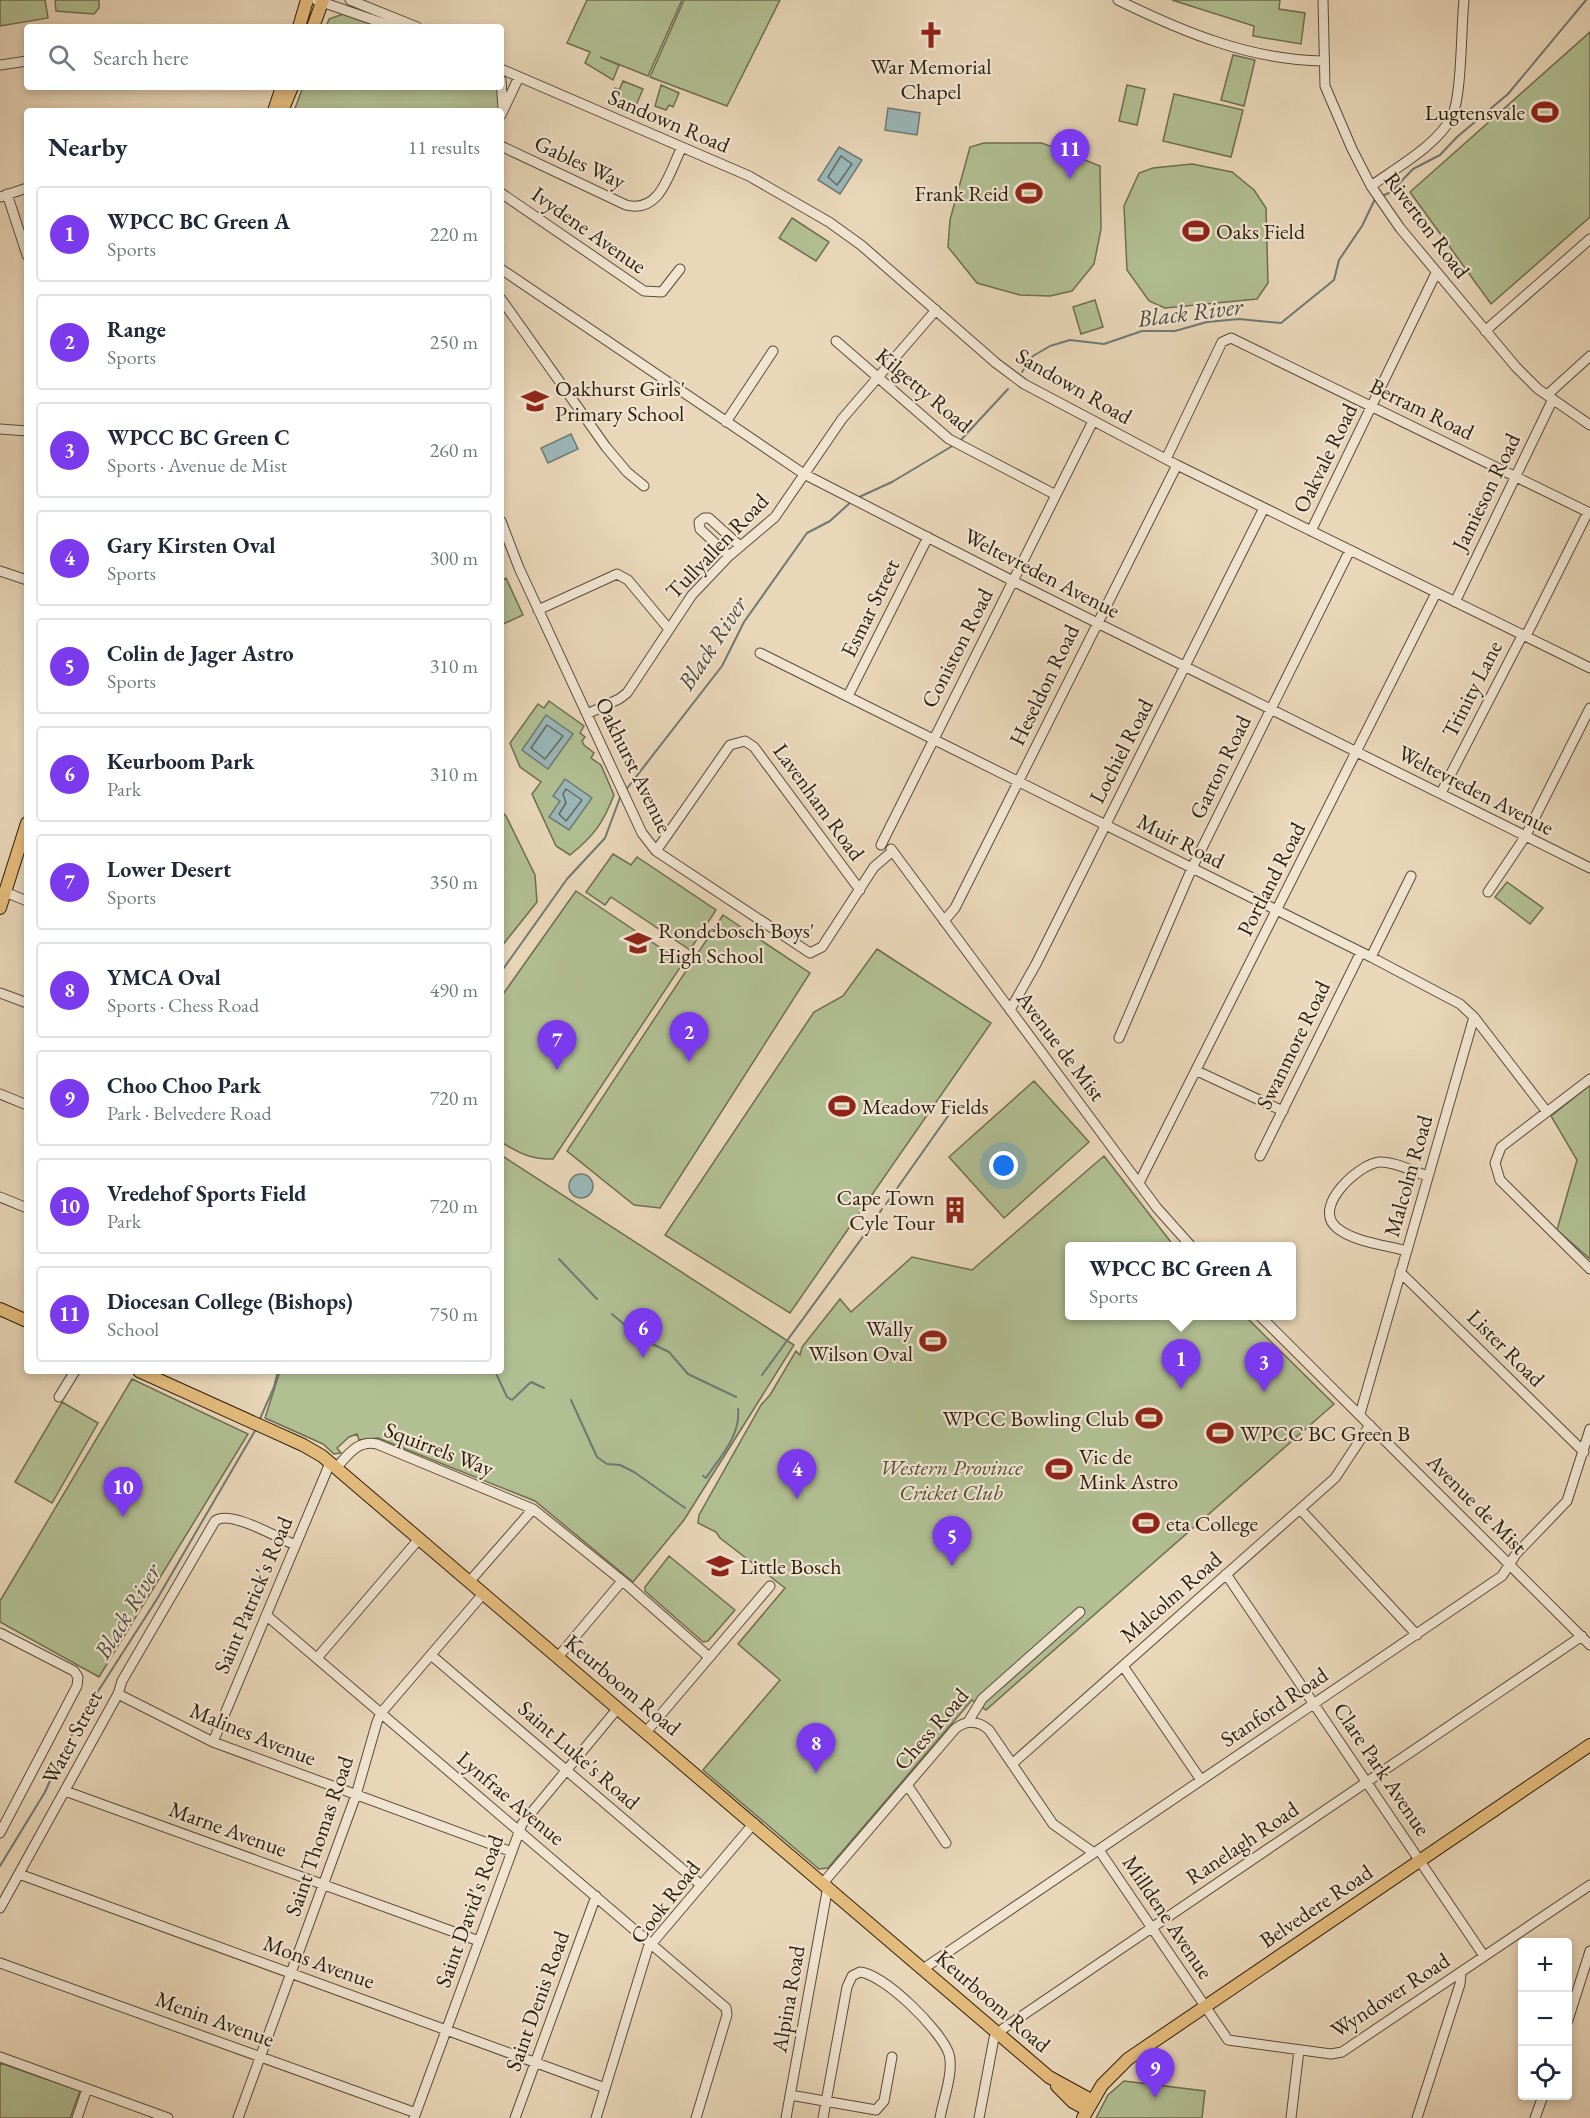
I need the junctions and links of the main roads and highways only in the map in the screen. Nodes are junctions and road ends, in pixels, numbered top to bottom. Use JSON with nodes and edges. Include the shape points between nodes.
{"nodes":[{"id":1,"x":307,"y":0,"type":"edge"},
{"id":2,"x":321,"y":1,"type":"edge"},
{"id":3,"x":300,"y":24,"type":"edge"},
{"id":4,"x":315,"y":24,"type":"edge"},
{"id":5,"x":281,"y":90,"type":"edge"},
{"id":6,"x":291,"y":90,"type":"edge"},
{"id":7,"x":275,"y":108,"type":"edge"},
{"id":8,"x":283,"y":108,"type":"edge"},
{"id":9,"x":24,"y":832,"type":"edge"},
{"id":10,"x":0,"y":908,"type":"edge"},
{"id":11,"x":0,"y":1310,"type":"edge"},
{"id":12,"x":24,"y":1320,"type":"edge"},
{"id":13,"x":146,"y":1374,"type":"edge"},
{"id":14,"x":1590,"y":1745,"type":"edge"},
{"id":15,"x":1087,"y":2109,"type":"edge"}],
"edges":[{"from":1,"to":3,"type":"main road"},
{"from":2,"to":4,"type":"main road"},
{"from":5,"to":7,"type":"main road"},
{"from":6,"to":8,"type":"main road"},
{"from":9,"to":10,"type":"main road"},
{"from":11,"to":12,"type":"main road"},
{"from":13,"to":15,"type":"main road","name":"Keurboom Road","via":[[303,1445],[333,1465]]},
{"from":14,"to":15,"type":"main road","name":"Belvedere Road","via":[[1122,2064]]}]}
